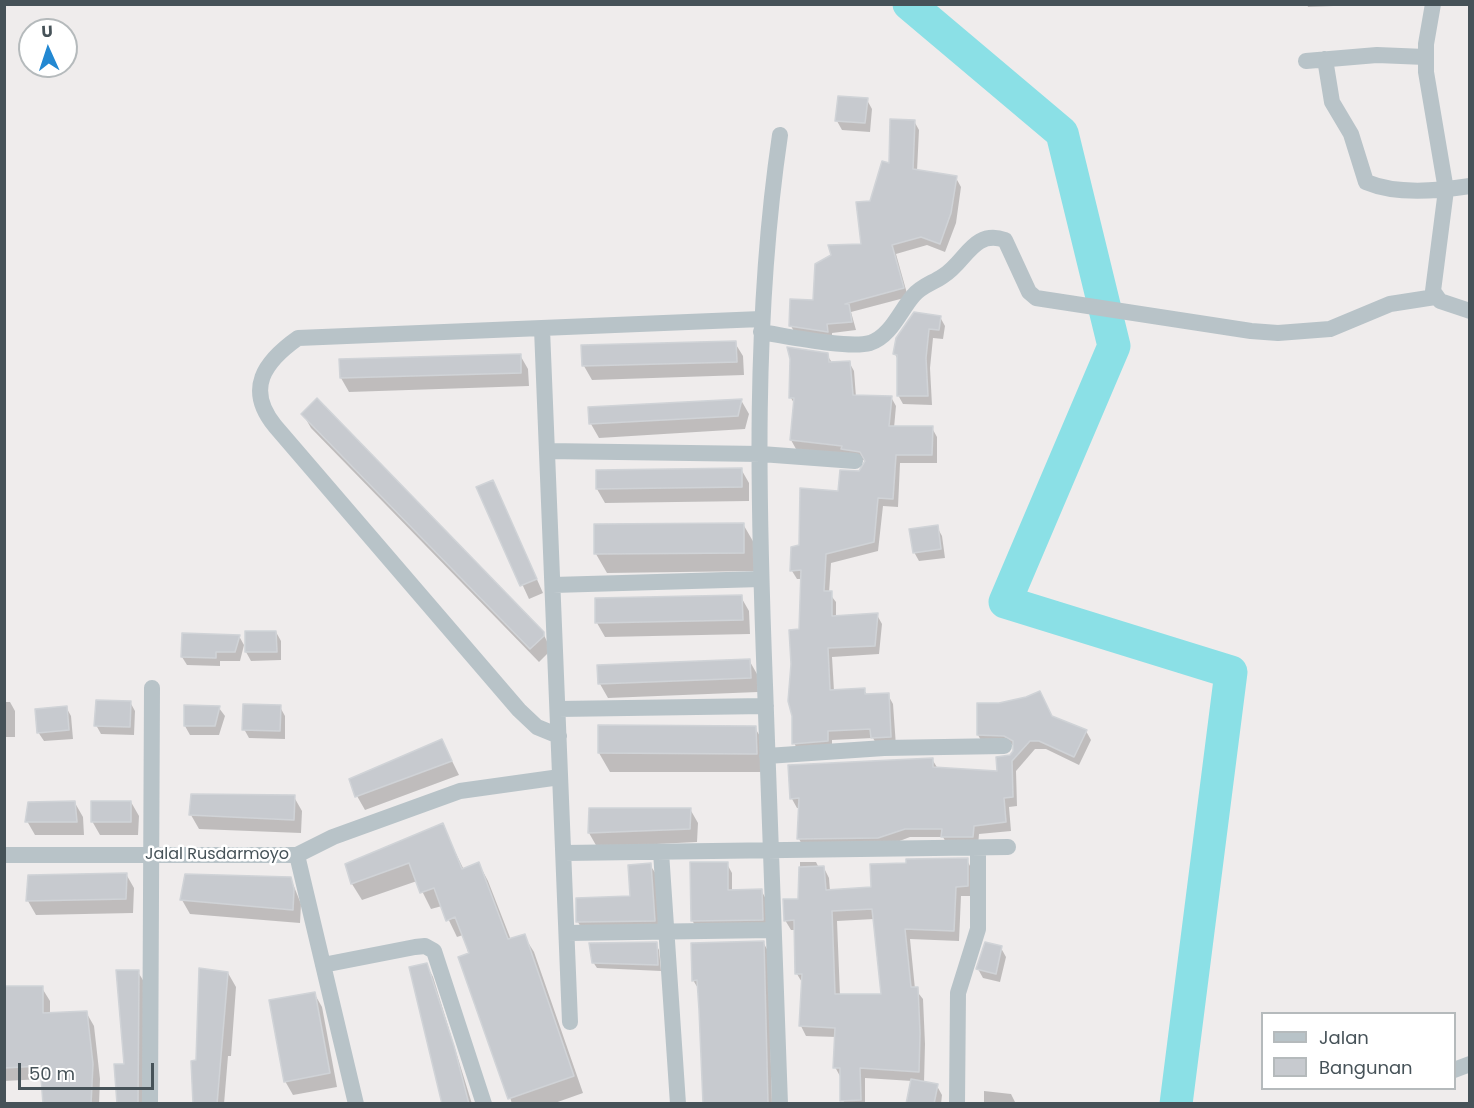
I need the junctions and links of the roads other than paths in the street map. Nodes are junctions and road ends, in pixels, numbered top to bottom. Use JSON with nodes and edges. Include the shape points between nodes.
{"nodes":[{"id":1,"x":1433,"y":4,"type":"edge"},
{"id":2,"x":1425,"y":57,"type":"junction"},
{"id":3,"x":1325,"y":59,"type":"junction"},
{"id":4,"x":1306,"y":61,"type":"dead end"},
{"id":5,"x":780,"y":135,"type":"dead end"},
{"id":6,"x":1470,"y":186,"type":"edge"},
{"id":7,"x":1446,"y":190,"type":"junction"},
{"id":8,"x":1435,"y":297,"type":"junction"},
{"id":9,"x":1470,"y":311,"type":"edge"},
{"id":10,"x":761,"y":326,"type":"junction"},
{"id":11,"x":542,"y":329,"type":"junction"},
{"id":12,"x":547,"y":451,"type":"junction"},
{"id":13,"x":761,"y":454,"type":"junction"},
{"id":14,"x":855,"y":461,"type":"dead end"},
{"id":15,"x":761,"y":579,"type":"junction"},
{"id":16,"x":553,"y":585,"type":"junction"},
{"id":17,"x":152,"y":688,"type":"dead end"},
{"id":18,"x":766,"y":706,"type":"junction"},
{"id":19,"x":558,"y":709,"type":"junction"},
{"id":20,"x":559,"y":736,"type":"junction"},
{"id":21,"x":1004,"y":746,"type":"dead end"},
{"id":22,"x":767,"y":756,"type":"junction"},
{"id":23,"x":560,"y":777,"type":"junction"},
{"id":24,"x":978,"y":848,"type":"junction"},
{"id":25,"x":1008,"y":848,"type":"dead end"},
{"id":26,"x":770,"y":850,"type":"junction"},
{"id":27,"x":661,"y":852,"type":"junction"},
{"id":28,"x":564,"y":853,"type":"junction"},
{"id":29,"x":4,"y":855,"type":"edge"},
{"id":30,"x":151,"y":855,"type":"junction"},
{"id":31,"x":297,"y":855,"type":"junction"},
{"id":32,"x":773,"y":930,"type":"junction"},
{"id":33,"x":567,"y":933,"type":"junction"},
{"id":34,"x":666,"y":933,"type":"junction"},
{"id":35,"x":323,"y":965,"type":"junction"},
{"id":36,"x":570,"y":1022,"type":"dead end"},
{"id":37,"x":1470,"y":1064,"type":"edge"},
{"id":38,"x":1456,"y":1070,"type":"edge"},
{"id":39,"x":150,"y":1104,"type":"edge"},
{"id":40,"x":356,"y":1104,"type":"edge"},
{"id":41,"x":484,"y":1104,"type":"edge"},
{"id":42,"x":678,"y":1104,"type":"edge"},
{"id":43,"x":780,"y":1104,"type":"edge"},
{"id":44,"x":957,"y":1104,"type":"edge"}],
"edges":[{"from":1,"to":2,"type":"street"},
{"from":2,"to":3,"type":"street"},
{"from":2,"to":7,"type":"street"},
{"from":3,"to":4,"type":"street"},
{"from":3,"to":7,"type":"street","via":[[1332,102],[1351,134],[1366,182],[1383,189]]},
{"from":5,"to":10,"type":"street"},
{"from":6,"to":7,"type":"street"},
{"from":7,"to":8,"type":"street","via":[[1433,282]]},
{"from":8,"to":9,"type":"street"},
{"from":8,"to":10,"type":"street","via":[[1390,304],[1330,329],[1309,333],[1251,331],[1036,298],[1005,240],[993,236],[968,250],[944,276],[914,294],[891,327],[874,341],[840,343]]},
{"from":10,"to":11,"type":"street"},
{"from":10,"to":13,"type":"street"},
{"from":11,"to":12,"type":"street"},
{"from":11,"to":20,"type":"street","via":[[298,338],[276,353],[258,396],[263,412],[274,426],[519,710],[537,727]]},
{"from":12,"to":13,"type":"street"},
{"from":12,"to":16,"type":"street"},
{"from":13,"to":14,"type":"street"},
{"from":13,"to":15,"type":"street"},
{"from":15,"to":16,"type":"street"},
{"from":15,"to":18,"type":"street"},
{"from":16,"to":19,"type":"street"},
{"from":17,"to":30,"type":"street"},
{"from":18,"to":19,"type":"street"},
{"from":18,"to":22,"type":"street"},
{"from":19,"to":20,"type":"street"},
{"from":20,"to":23,"type":"street"},
{"from":21,"to":22,"type":"street","via":[[884,748]]},
{"from":22,"to":26,"type":"street"},
{"from":23,"to":28,"type":"street"},
{"from":23,"to":31,"type":"street","name":"Jalal Rusdarmoyo","via":[[472,787],[419,803]]},
{"from":24,"to":25,"type":"street"},
{"from":24,"to":26,"type":"street"},
{"from":24,"to":44,"type":"street","via":[[978,929],[958,993]]},
{"from":26,"to":27,"type":"street"},
{"from":26,"to":32,"type":"street"},
{"from":27,"to":28,"type":"street"},
{"from":27,"to":34,"type":"street"},
{"from":28,"to":33,"type":"street"},
{"from":29,"to":30,"type":"street","name":"Jalal Rusdarmoyo"},
{"from":30,"to":31,"type":"street","name":"Jalal Rusdarmoyo"},
{"from":30,"to":39,"type":"street"},
{"from":31,"to":35,"type":"street"},
{"from":32,"to":34,"type":"street"},
{"from":32,"to":43,"type":"street"},
{"from":33,"to":34,"type":"street"},
{"from":33,"to":36,"type":"street"},
{"from":34,"to":42,"type":"street"},
{"from":35,"to":40,"type":"street"},
{"from":35,"to":41,"type":"street","via":[[415,947],[425,946],[434,951]]},
{"from":37,"to":38,"type":"street"}]}
